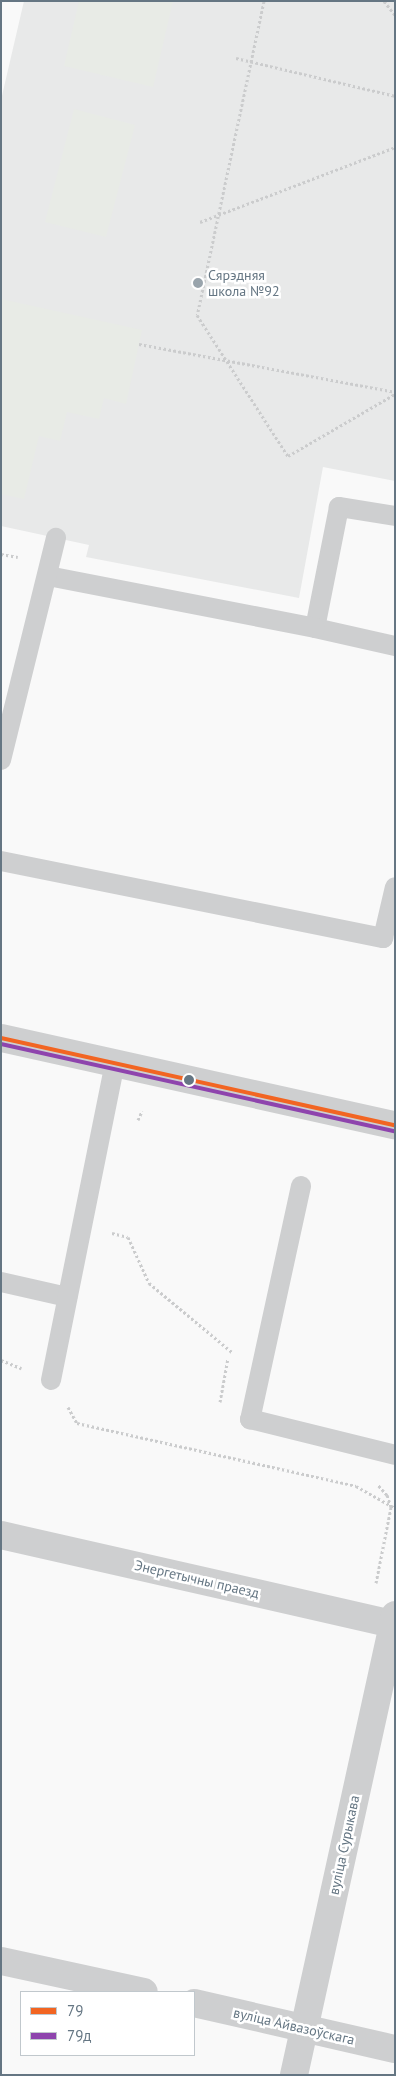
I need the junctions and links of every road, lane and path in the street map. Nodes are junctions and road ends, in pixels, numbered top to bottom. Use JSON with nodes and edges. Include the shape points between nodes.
{"nodes":[{"id":1,"x":264,"y":1,"type":"edge"},
{"id":2,"x":384,"y":1,"type":"edge"},
{"id":3,"x":395,"y":15,"type":"edge"},
{"id":4,"x":236,"y":58,"type":"dead end"},
{"id":5,"x":251,"y":62,"type":"junction"},
{"id":6,"x":395,"y":96,"type":"edge"},
{"id":7,"x":395,"y":147,"type":"edge"},
{"id":8,"x":219,"y":214,"type":"junction"},
{"id":9,"x":200,"y":222,"type":"dead end"},
{"id":10,"x":140,"y":344,"type":"dead end"},
{"id":11,"x":227,"y":360,"type":"junction"},
{"id":12,"x":395,"y":393,"type":"edge"},
{"id":13,"x":395,"y":516,"type":"edge"},
{"id":14,"x":56,"y":538,"type":"dead end"},
{"id":15,"x":48,"y":576,"type":"junction"},
{"id":16,"x":315,"y":628,"type":"junction"},
{"id":17,"x":395,"y":646,"type":"edge"},
{"id":18,"x":1,"y":760,"type":"edge"},
{"id":19,"x":1,"y":861,"type":"edge"},
{"id":20,"x":395,"y":887,"type":"edge"},
{"id":21,"x":1,"y":1038,"type":"edge"},
{"id":22,"x":115,"y":1063,"type":"junction"},
{"id":23,"x":142,"y":1111,"type":"dead end"},
{"id":24,"x":395,"y":1125,"type":"edge"},
{"id":25,"x":135,"y":1126,"type":"dead end"},
{"id":26,"x":301,"y":1186,"type":"dead end"},
{"id":27,"x":113,"y":1224,"type":"dead end"},
{"id":28,"x":1,"y":1282,"type":"edge"},
{"id":29,"x":67,"y":1297,"type":"junction"},
{"id":30,"x":51,"y":1380,"type":"joint"},
{"id":31,"x":221,"y":1405,"type":"dead end"},
{"id":32,"x":395,"y":1455,"type":"edge"},
{"id":33,"x":374,"y":1480,"type":"dead end"},
{"id":34,"x":393,"y":1508,"type":"edge"},
{"id":35,"x":1,"y":1534,"type":"edge"},
{"id":36,"x":374,"y":1585,"type":"dead end"},
{"id":37,"x":394,"y":1620,"type":"edge"},
{"id":38,"x":1,"y":1961,"type":"edge"},
{"id":39,"x":139,"y":1991,"type":"edge"},
{"id":40,"x":195,"y":2003,"type":"edge"},
{"id":41,"x":305,"y":2028,"type":"junction"},
{"id":42,"x":395,"y":2049,"type":"edge"},
{"id":43,"x":294,"y":2075,"type":"edge"}],
"edges":[{"from":1,"to":5,"type":"path"},
{"from":2,"to":3,"type":"path"},
{"from":4,"to":5,"type":"path"},
{"from":5,"to":6,"type":"path"},
{"from":5,"to":8,"type":"path"},
{"from":7,"to":8,"type":"path"},
{"from":8,"to":9,"type":"path"},
{"from":8,"to":11,"type":"path","via":[[197,315]]},
{"from":10,"to":11,"type":"path"},
{"from":11,"to":12,"type":"path"},
{"from":11,"to":12,"type":"path","via":[[288,456]]},
{"from":13,"to":16,"type":"lane","via":[[340,507]]},
{"from":14,"to":15,"type":"lane"},
{"from":15,"to":16,"type":"lane"},
{"from":15,"to":18,"type":"lane"},
{"from":16,"to":17,"type":"lane"},
{"from":19,"to":20,"type":"lane","via":[[384,938]]},
{"from":21,"to":22,"type":"street"},
{"from":22,"to":24,"type":"street"},
{"from":22,"to":29,"type":"lane"},
{"from":23,"to":25,"type":"path"},
{"from":26,"to":32,"type":"lane","via":[[250,1419]]},
{"from":27,"to":31,"type":"path","via":[[111,1233],[128,1237],[149,1283],[230,1352],[218,1398]]},
{"from":28,"to":29,"type":"lane"},
{"from":29,"to":30,"type":"lane"},
{"from":30,"to":34,"type":"path","via":[[77,1423],[356,1486]]},
{"from":33,"to":34,"type":"path"},
{"from":34,"to":36,"type":"path"},
{"from":35,"to":37,"type":"street","name":"Энергетычны праезд"},
{"from":37,"to":41,"type":"street","name":"вуліца Сурыкава"},
{"from":38,"to":39,"type":"street"},
{"from":40,"to":41,"type":"street","name":"вуліца Айвазоўскага"},
{"from":41,"to":42,"type":"street","name":"вуліца Айвазоўскага"},
{"from":41,"to":43,"type":"street","name":"вуліца Сурыкава"}]}
